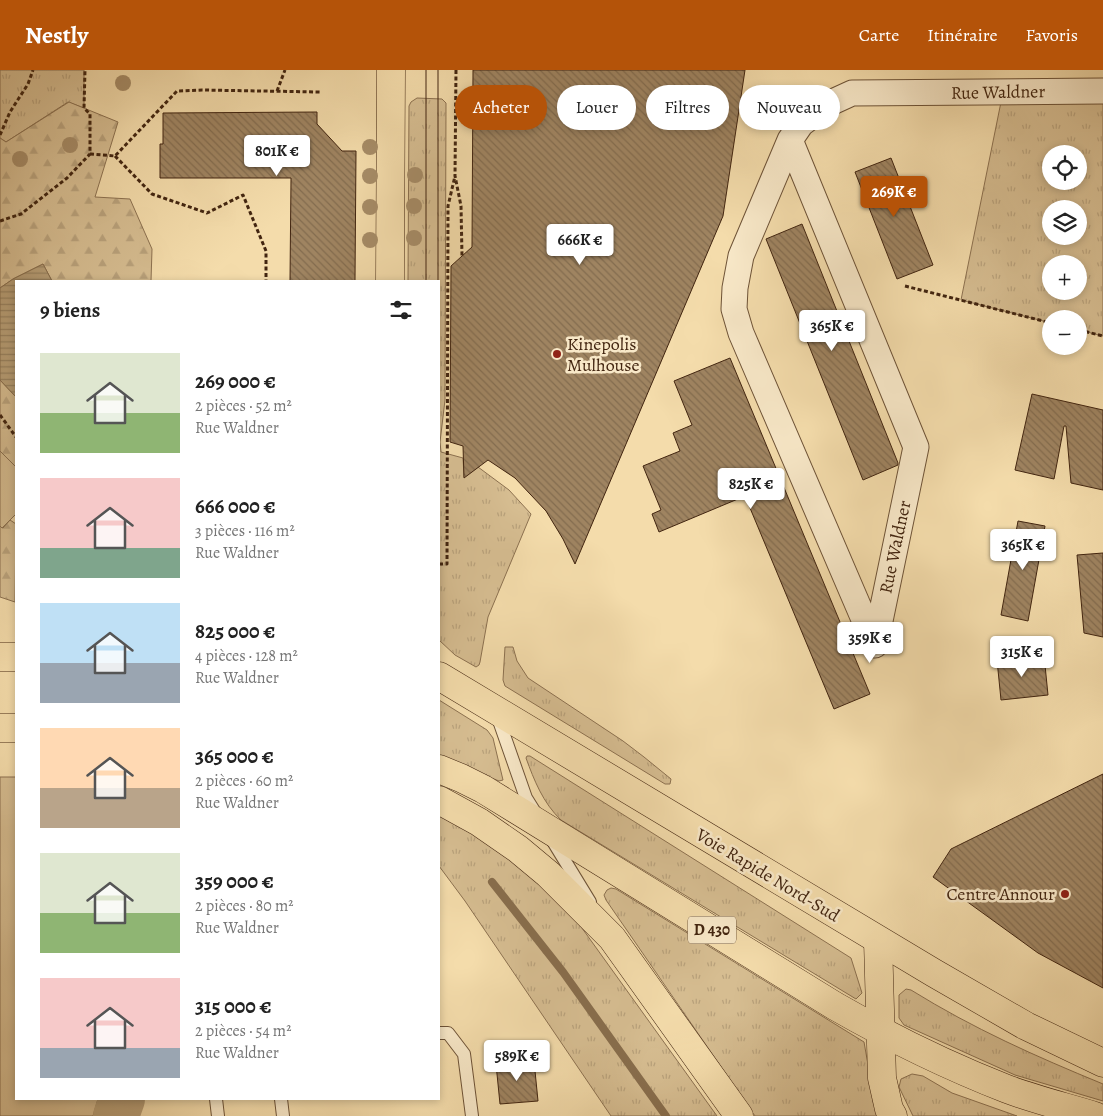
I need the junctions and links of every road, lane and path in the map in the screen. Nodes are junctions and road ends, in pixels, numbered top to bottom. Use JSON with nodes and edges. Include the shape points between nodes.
{"nodes":[{"id":1,"x":33,"y":70,"type":"edge"},
{"id":2,"x":85,"y":70,"type":"edge"},
{"id":3,"x":285,"y":70,"type":"edge"},
{"id":4,"x":391,"y":70,"type":"edge"},
{"id":5,"x":456,"y":70,"type":"edge"},
{"id":6,"x":277,"y":91,"type":"junction"},
{"id":7,"x":1103,"y":91,"type":"edge"},
{"id":8,"x":320,"y":92,"type":"dead end"},
{"id":9,"x":0,"y":135,"type":"edge"},
{"id":10,"x":790,"y":140,"type":"junction"},
{"id":11,"x":90,"y":154,"type":"junction"},
{"id":12,"x":115,"y":156,"type":"junction"},
{"id":13,"x":455,"y":176,"type":"junction"},
{"id":14,"x":0,"y":221,"type":"edge"},
{"id":15,"x":462,"y":256,"type":"dead end"},
{"id":16,"x":266,"y":280,"type":"edge"},
{"id":17,"x":390,"y":280,"type":"edge"},
{"id":18,"x":905,"y":286,"type":"dead end"},
{"id":19,"x":1042,"y":321,"type":"edge"},
{"id":20,"x":1087,"y":332,"type":"edge"},
{"id":21,"x":1103,"y":336,"type":"edge"},
{"id":22,"x":0,"y":416,"type":"edge"},
{"id":23,"x":15,"y":436,"type":"edge"},
{"id":24,"x":440,"y":564,"type":"edge"},
{"id":25,"x":888,"y":584,"type":"junction"},
{"id":26,"x":852,"y":592,"type":"junction"},
{"id":27,"x":0,"y":657,"type":"edge"},
{"id":28,"x":15,"y":657,"type":"edge"},
{"id":29,"x":440,"y":677,"type":"edge"},
{"id":30,"x":495,"y":710,"type":"junction"},
{"id":31,"x":0,"y":728,"type":"edge"},
{"id":32,"x":15,"y":728,"type":"edge"},
{"id":33,"x":440,"y":769,"type":"edge"},
{"id":34,"x":440,"y":801,"type":"edge"},
{"id":35,"x":544,"y":826,"type":"junction"},
{"id":36,"x":612,"y":938,"type":"junction"},
{"id":37,"x":878,"y":941,"type":"junction"},
{"id":38,"x":882,"y":1032,"type":"junction"},
{"id":39,"x":440,"y":1033,"type":"edge"},
{"id":40,"x":1103,"y":1063,"type":"edge"},
{"id":41,"x":216,"y":1100,"type":"edge"},
{"id":42,"x":281,"y":1100,"type":"edge"},
{"id":43,"x":218,"y":1116,"type":"edge"},
{"id":44,"x":283,"y":1116,"type":"edge"},
{"id":45,"x":472,"y":1116,"type":"edge"},
{"id":46,"x":739,"y":1116,"type":"edge"},
{"id":47,"x":892,"y":1116,"type":"edge"},
{"id":48,"x":1096,"y":1116,"type":"edge"}],
"edges":[{"from":1,"to":9,"type":"path"},
{"from":2,"to":11,"type":"path","via":[[84,108],[90,114]]},
{"from":3,"to":6,"type":"path"},
{"from":4,"to":17,"type":"main road"},
{"from":5,"to":13,"type":"path"},
{"from":6,"to":8,"type":"path"},
{"from":6,"to":12,"type":"path","via":[[177,91]]},
{"from":7,"to":10,"type":"street","name":"Rue Waldner","via":[[852,93],[828,104],[801,124]]},
{"from":10,"to":25,"type":"street","name":"Rue Waldner","via":[[916,446]]},
{"from":10,"to":26,"type":"street","name":"Rue Waldner","via":[[741,256],[734,288],[734,309],[740,333]]},
{"from":11,"to":12,"type":"path"},
{"from":11,"to":14,"type":"path","via":[[67,178],[21,214]]},
{"from":12,"to":16,"type":"path","via":[[152,194],[207,213],[242,195],[266,251]]},
{"from":13,"to":15,"type":"path","via":[[461,206]]},
{"from":13,"to":24,"type":"path","via":[[448,206],[447,564]]},
{"from":18,"to":19,"type":"path"},
{"from":20,"to":21,"type":"path"},
{"from":22,"to":23,"type":"path"},
{"from":25,"to":26,"type":"street","via":[[870,598]]},
{"from":25,"to":26,"type":"street","name":"Rue Waldner","via":[[875,645]]},
{"from":27,"to":28,"type":"main road"},
{"from":29,"to":30,"type":"main road","name":"Voie Rapide Nord-Sud"},
{"from":30,"to":35,"type":"lane","via":[[526,798]]},
{"from":30,"to":37,"type":"main road","name":"Voie Rapide Nord-Sud"},
{"from":31,"to":32,"type":"main road"},
{"from":33,"to":35,"type":"main road","number":"D 430","via":[[483,789]]},
{"from":34,"to":36,"type":"main road","via":[[518,849]]},
{"from":35,"to":36,"type":"lane"},
{"from":35,"to":38,"type":"main road","number":"D 430"},
{"from":36,"to":46,"type":"main road"},
{"from":37,"to":38,"type":"main road"},
{"from":37,"to":40,"type":"main road","name":"Voie Rapide Nord-Sud","via":[[1026,1026]]},
{"from":38,"to":47,"type":"main road","via":[[882,1078]]},
{"from":38,"to":48,"type":"main road","number":"D 430","via":[[954,1068],[1010,1090]]},
{"from":39,"to":45,"type":"lane","via":[[448,1032],[464,1054]]},
{"from":41,"to":43,"type":"lane"},
{"from":42,"to":44,"type":"lane"}]}
